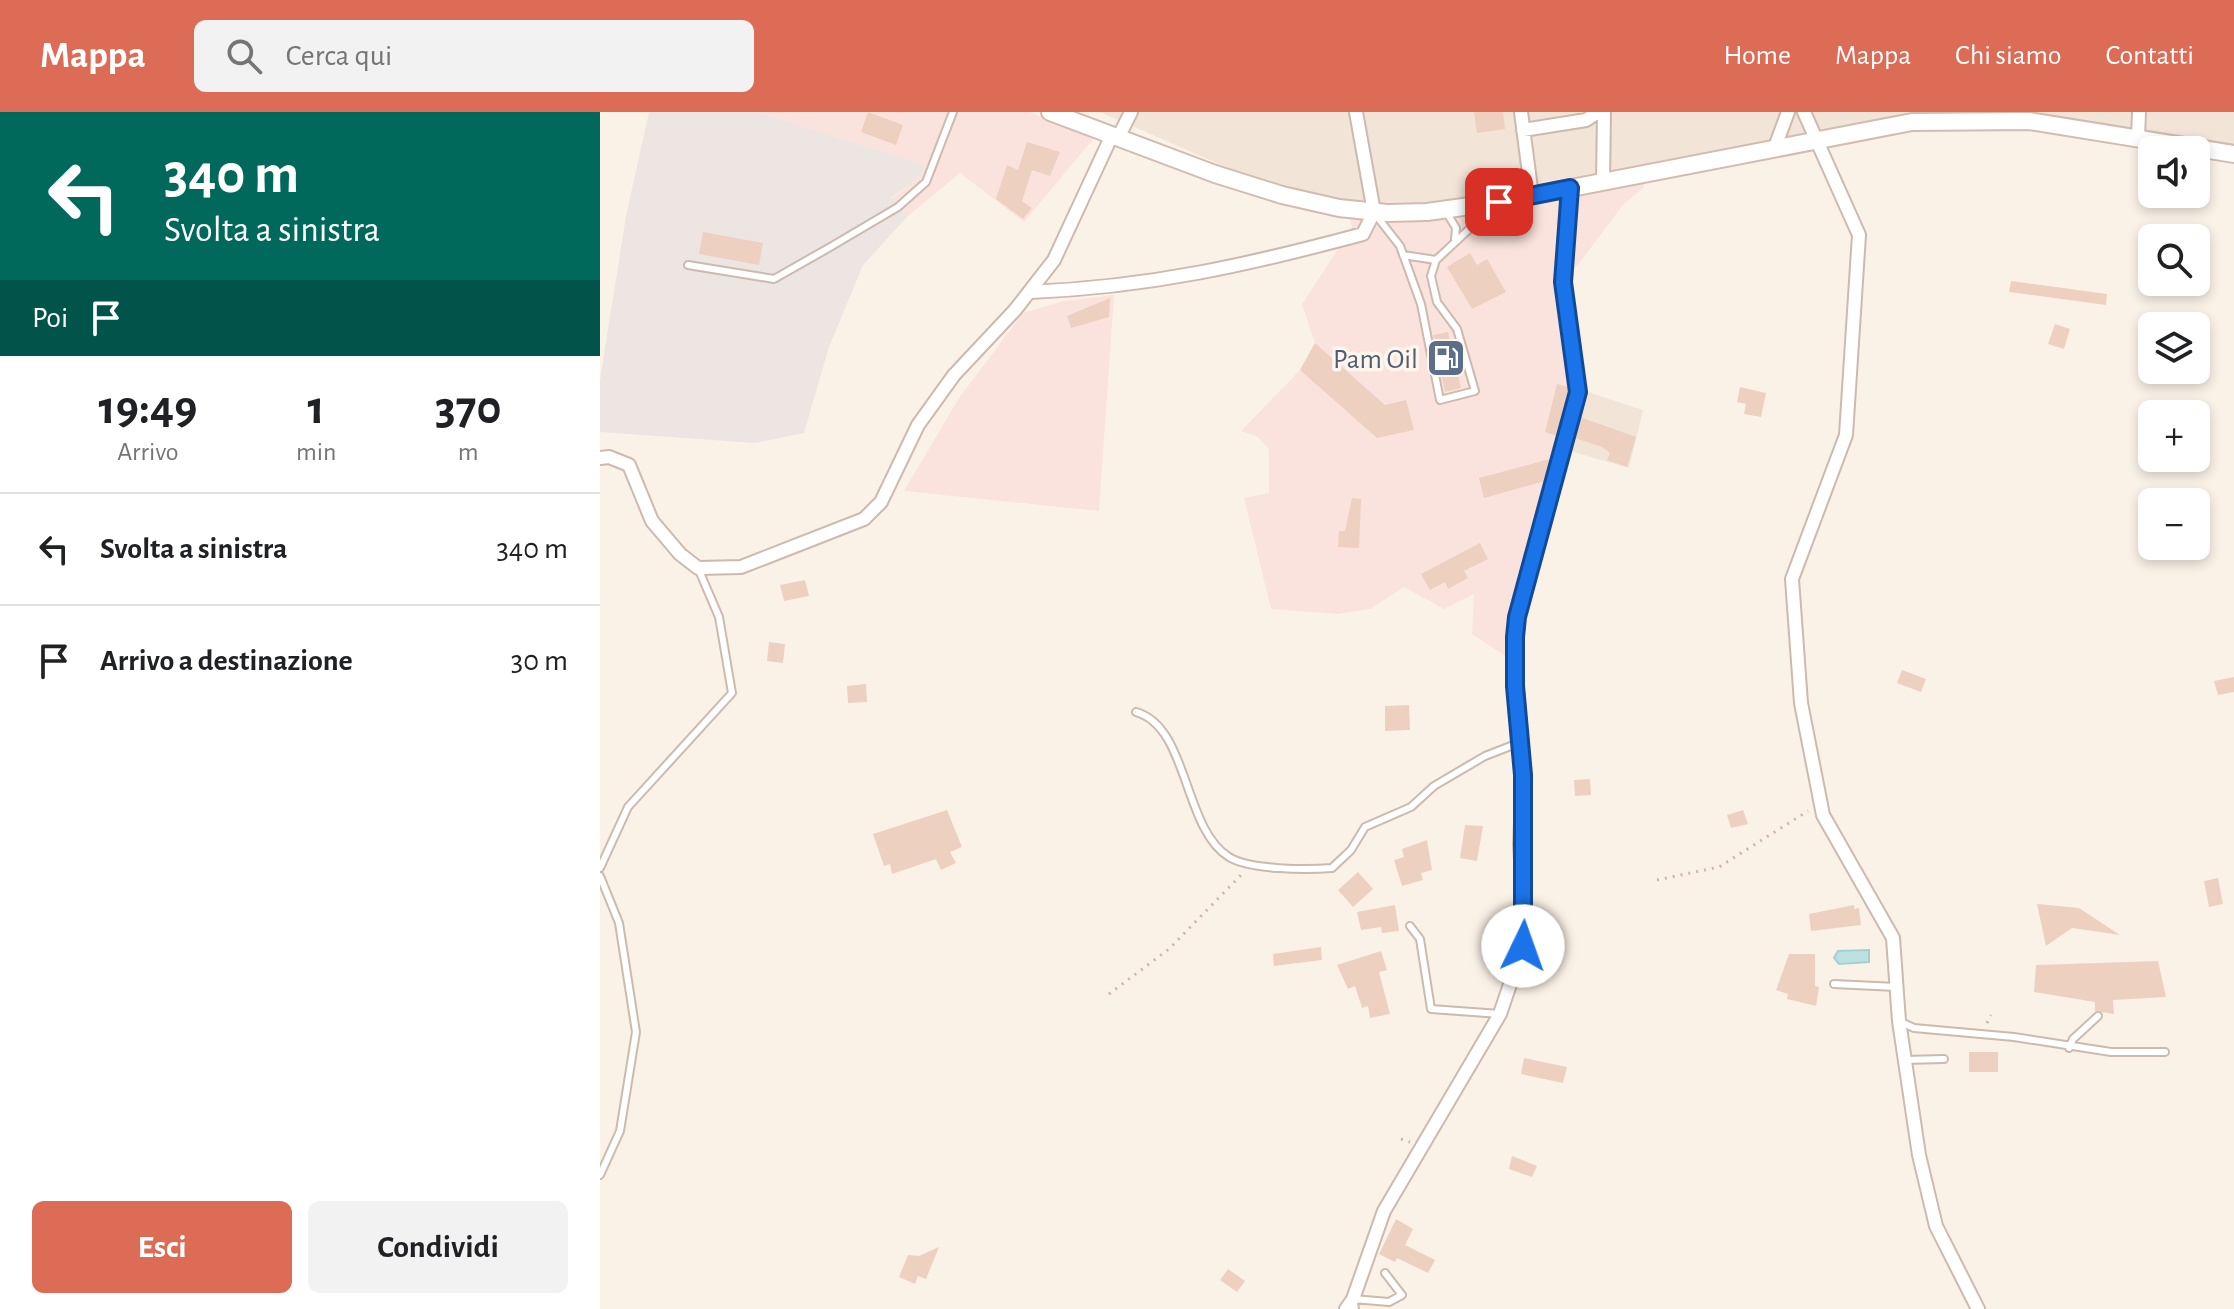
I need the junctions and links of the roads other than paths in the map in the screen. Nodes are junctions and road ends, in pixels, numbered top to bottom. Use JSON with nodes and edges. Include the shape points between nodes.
{"nodes":[{"id":1,"x":953,"y":112,"type":"edge"},
{"id":2,"x":1050,"y":112,"type":"edge"},
{"id":3,"x":1131,"y":112,"type":"edge"},
{"id":4,"x":1356,"y":112,"type":"edge"},
{"id":5,"x":1521,"y":112,"type":"edge"},
{"id":6,"x":1598,"y":112,"type":"edge"},
{"id":7,"x":1604,"y":112,"type":"edge"},
{"id":8,"x":1788,"y":112,"type":"edge"},
{"id":9,"x":1804,"y":112,"type":"edge"},
{"id":10,"x":2139,"y":112,"type":"edge"},
{"id":11,"x":1523,"y":130,"type":"junction"},
{"id":12,"x":1115,"y":136,"type":"junction"},
{"id":13,"x":2138,"y":136,"type":"edge"},
{"id":14,"x":2138,"y":137,"type":"edge"},
{"id":15,"x":1817,"y":139,"type":"junction"},
{"id":16,"x":1775,"y":147,"type":"junction"},
{"id":17,"x":2210,"y":150,"type":"edge"},
{"id":18,"x":2234,"y":154,"type":"edge"},
{"id":19,"x":1603,"y":181,"type":"junction"},
{"id":20,"x":1570,"y":188,"type":"junction"},
{"id":21,"x":1532,"y":196,"type":"junction"},
{"id":22,"x":1499,"y":202,"type":"junction"},
{"id":23,"x":1445,"y":210,"type":"junction"},
{"id":24,"x":1374,"y":212,"type":"junction"},
{"id":25,"x":1454,"y":243,"type":"junction"},
{"id":26,"x":1403,"y":255,"type":"junction"},
{"id":27,"x":1436,"y":260,"type":"junction"},
{"id":28,"x":688,"y":265,"type":"dead end"},
{"id":29,"x":1030,"y":292,"type":"junction"},
{"id":30,"x":600,"y":458,"type":"edge"},
{"id":31,"x":698,"y":568,"type":"junction"},
{"id":32,"x":1136,"y":712,"type":"dead end"},
{"id":33,"x":1521,"y":742,"type":"junction"},
{"id":34,"x":600,"y":868,"type":"edge"},
{"id":35,"x":600,"y":876,"type":"edge"},
{"id":36,"x":1410,"y":926,"type":"dead end"},
{"id":37,"x":1834,"y":984,"type":"dead end"},
{"id":38,"x":1896,"y":987,"type":"junction"},
{"id":39,"x":1500,"y":1014,"type":"junction"},
{"id":40,"x":2098,"y":1016,"type":"dead end"},
{"id":41,"x":1899,"y":1021,"type":"junction"},
{"id":42,"x":2069,"y":1048,"type":"junction"},
{"id":43,"x":2165,"y":1052,"type":"dead end"},
{"id":44,"x":1944,"y":1059,"type":"dead end"},
{"id":45,"x":1904,"y":1060,"type":"junction"},
{"id":46,"x":600,"y":1175,"type":"edge"},
{"id":47,"x":1385,"y":1273,"type":"dead end"},
{"id":48,"x":1351,"y":1306,"type":"edge"},
{"id":49,"x":1978,"y":1309,"type":"edge"}],
"edges":[{"from":1,"to":28,"type":"lane","via":[[926,182],[898,207],[832,246],[774,279]]},
{"from":2,"to":12,"type":"main road"},
{"from":3,"to":12,"type":"street"},
{"from":4,"to":24,"type":"street"},
{"from":5,"to":11,"type":"street"},
{"from":6,"to":11,"type":"street","via":[[1586,120]]},
{"from":7,"to":19,"type":"street"},
{"from":8,"to":16,"type":"street"},
{"from":9,"to":15,"type":"street"},
{"from":10,"to":13,"type":"street"},
{"from":11,"to":21,"type":"street"},
{"from":12,"to":24,"type":"main road","via":[[1282,195]]},
{"from":12,"to":29,"type":"street","via":[[1054,260]]},
{"from":14,"to":15,"type":"main road","via":[[2043,123],[1974,120],[1912,122]]},
{"from":15,"to":16,"type":"main road"},
{"from":15,"to":38,"type":"street","via":[[1859,235],[1846,435],[1792,579],[1801,703],[1823,815],[1893,938]]},
{"from":16,"to":19,"type":"main road"},
{"from":17,"to":18,"type":"main road"},
{"from":19,"to":20,"type":"main road"},
{"from":20,"to":21,"type":"main road"},
{"from":20,"to":33,"type":"street","via":[[1563,282],[1578,392],[1517,617],[1515,686]]},
{"from":21,"to":22,"type":"main road"},
{"from":22,"to":23,"type":"main road"},
{"from":22,"to":25,"type":"lane"},
{"from":23,"to":24,"type":"main road"},
{"from":23,"to":25,"type":"lane","via":[[1456,228]]},
{"from":24,"to":26,"type":"lane"},
{"from":24,"to":29,"type":"street","via":[[1363,234],[1219,271],[1150,284]]},
{"from":25,"to":27,"type":"lane"},
{"from":26,"to":27,"type":"lane"},
{"from":26,"to":27,"type":"lane","via":[[1421,304],[1440,400],[1475,391],[1457,329],[1437,302],[1431,276]]},
{"from":29,"to":31,"type":"street","via":[[954,375],[918,425],[881,502],[864,519],[741,567]]},
{"from":30,"to":31,"type":"street","via":[[629,465],[652,521]]},
{"from":31,"to":34,"type":"lane","via":[[719,617],[732,693],[628,807]]},
{"from":32,"to":33,"type":"lane","via":[[1158,724],[1218,847],[1241,863],[1332,868],[1365,827],[1411,807],[1434,786],[1485,756]]},
{"from":33,"to":39,"type":"street","via":[[1523,946]]},
{"from":35,"to":46,"type":"lane","via":[[619,923],[636,1032],[620,1131]]},
{"from":36,"to":39,"type":"lane","via":[[1420,939],[1431,1009]]},
{"from":37,"to":38,"type":"lane"},
{"from":38,"to":41,"type":"street"},
{"from":39,"to":48,"type":"street","via":[[1384,1211]]},
{"from":40,"to":42,"type":"lane"},
{"from":41,"to":42,"type":"lane","via":[[1914,1028]]},
{"from":41,"to":45,"type":"street"},
{"from":42,"to":43,"type":"lane"},
{"from":44,"to":45,"type":"lane"},
{"from":45,"to":49,"type":"street","via":[[1936,1226]]},
{"from":47,"to":48,"type":"lane","via":[[1402,1295]]}]}
